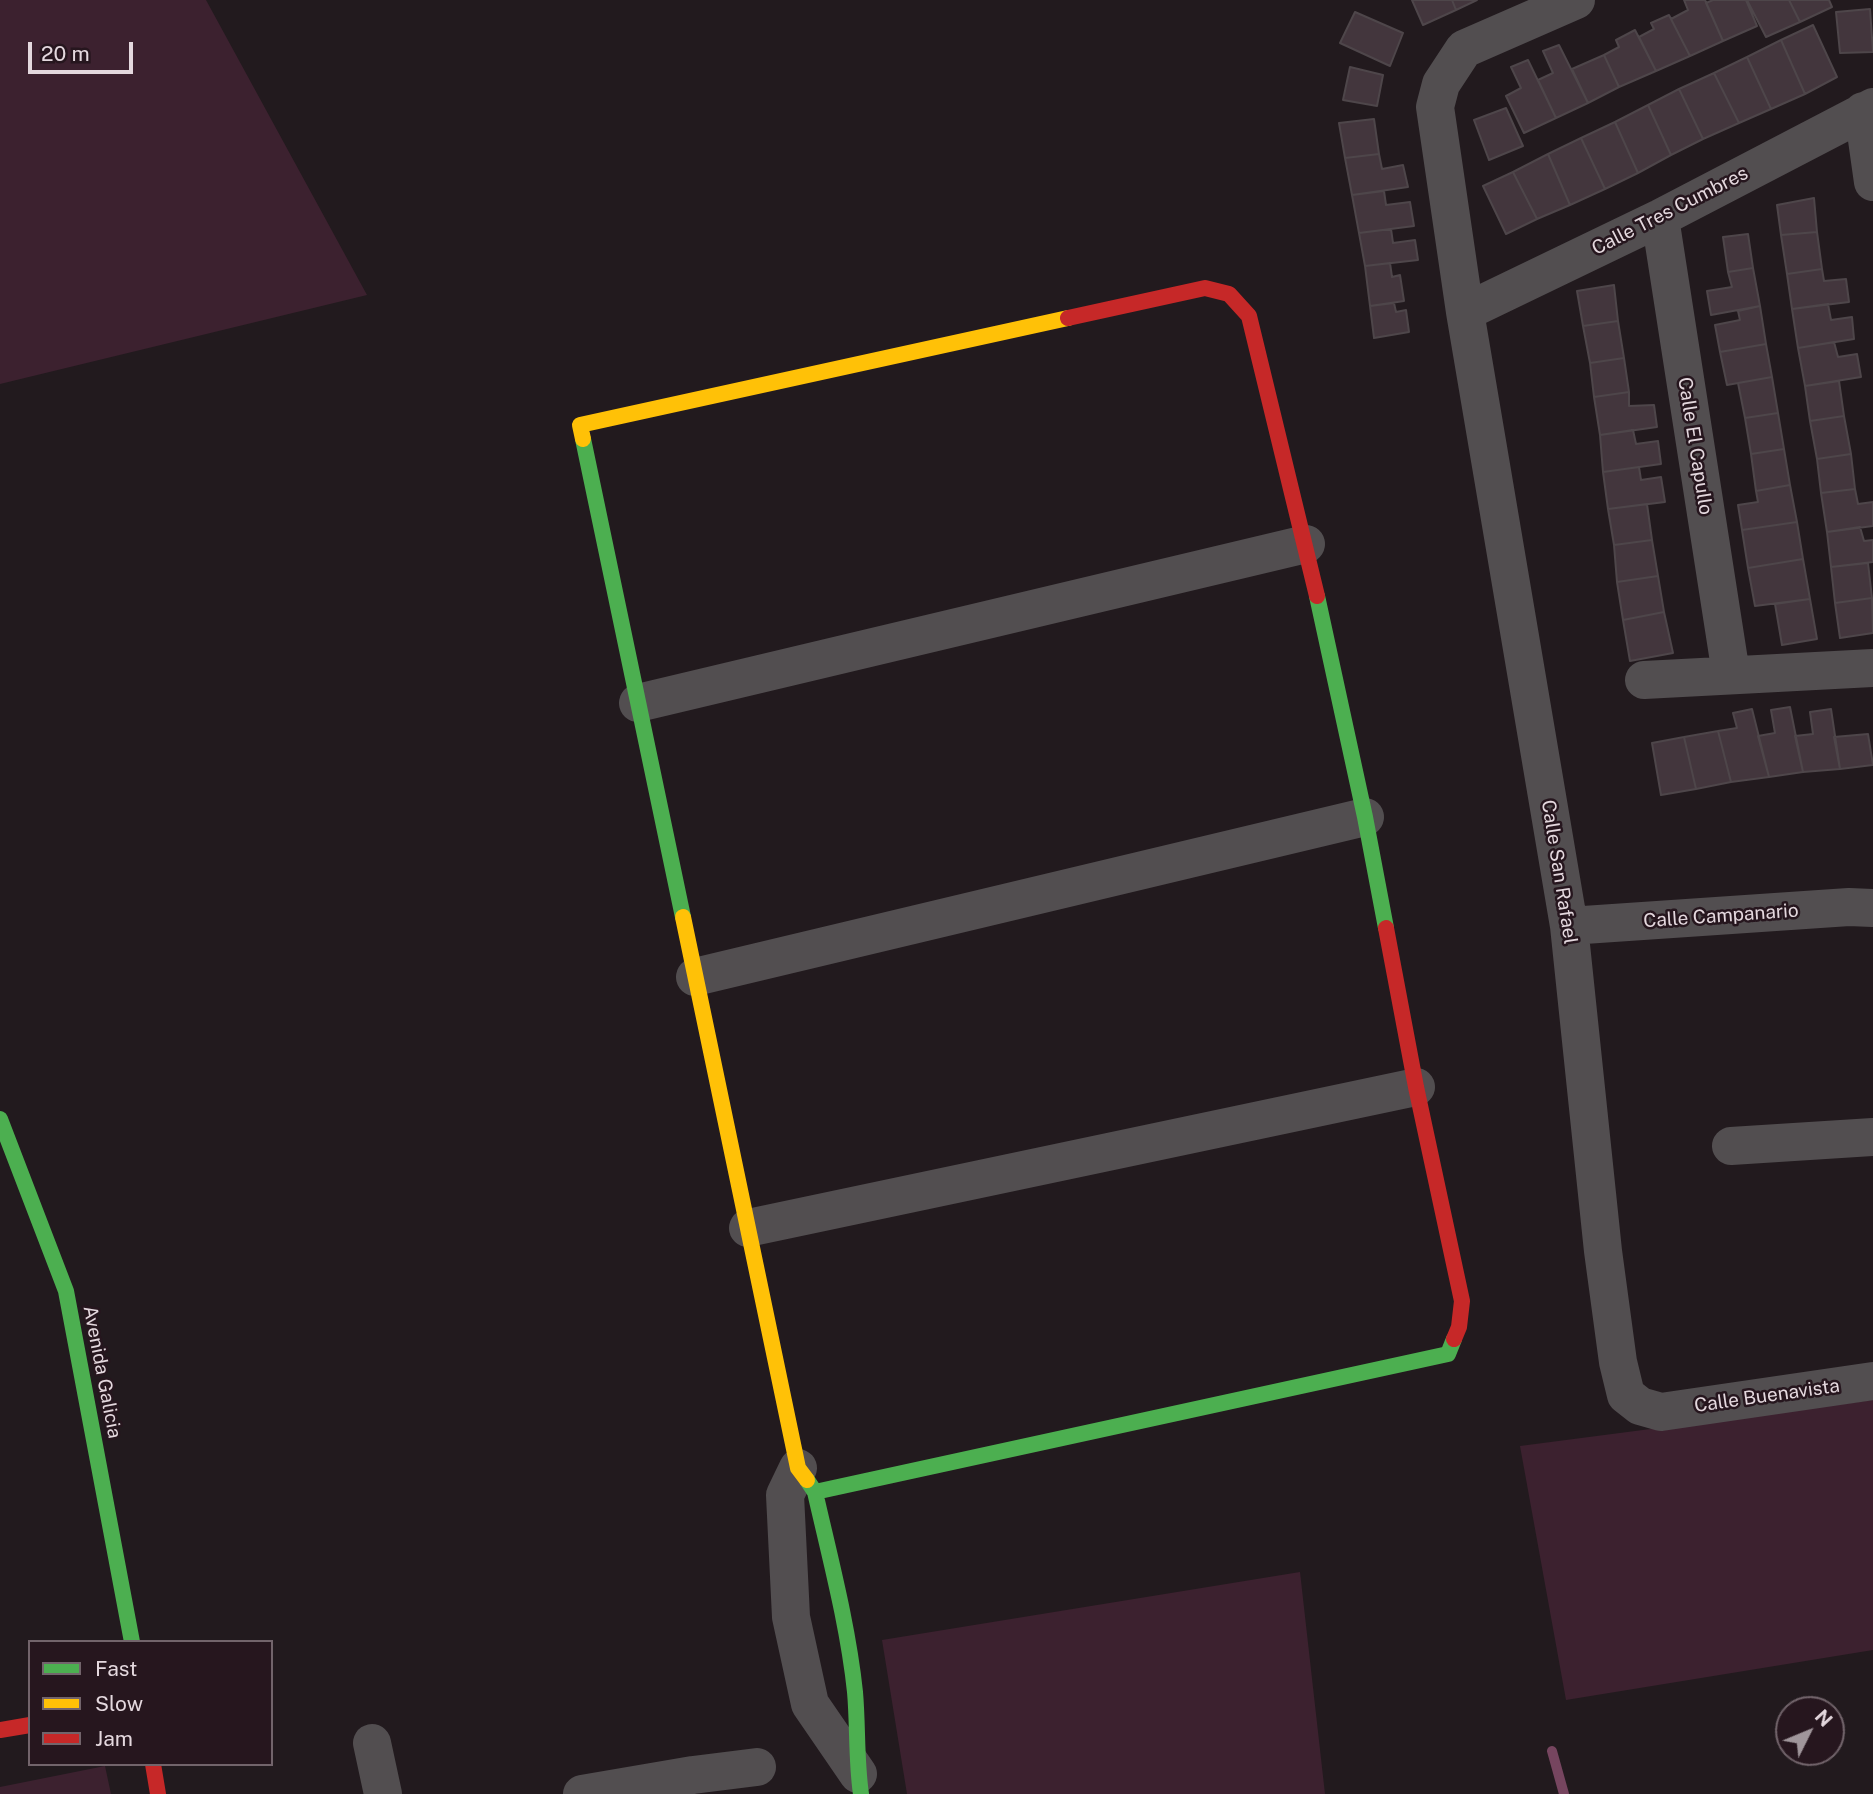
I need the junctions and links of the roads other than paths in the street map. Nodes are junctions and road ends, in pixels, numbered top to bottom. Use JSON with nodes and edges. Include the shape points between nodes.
{"nodes":[{"id":1,"x":1576,"y":0,"type":"edge"},
{"id":2,"x":1868,"y":109,"type":"edge"},
{"id":3,"x":1873,"y":182,"type":"edge"},
{"id":4,"x":1660,"y":218,"type":"junction"},
{"id":5,"x":1465,"y":312,"type":"junction"},
{"id":6,"x":1306,"y":544,"type":"junction"},
{"id":7,"x":1873,"y":668,"type":"edge"},
{"id":8,"x":1731,"y":674,"type":"junction"},
{"id":9,"x":1644,"y":680,"type":"dead end"},
{"id":10,"x":638,"y":703,"type":"junction"},
{"id":11,"x":1365,"y":817,"type":"junction"},
{"id":12,"x":1873,"y":908,"type":"edge"},
{"id":13,"x":1569,"y":926,"type":"junction"},
{"id":14,"x":695,"y":977,"type":"junction"},
{"id":15,"x":1416,"y":1087,"type":"junction"},
{"id":16,"x":0,"y":1119,"type":"edge"},
{"id":17,"x":1873,"y":1138,"type":"edge"},
{"id":18,"x":1731,"y":1146,"type":"dead end"},
{"id":19,"x":748,"y":1228,"type":"junction"},
{"id":20,"x":1873,"y":1381,"type":"edge"},
{"id":21,"x":1661,"y":1412,"type":"joint"},
{"id":22,"x":806,"y":1480,"type":"junction"},
{"id":23,"x":132,"y":1640,"type":"edge"},
{"id":24,"x":28,"y":1725,"type":"edge"},
{"id":25,"x":0,"y":1730,"type":"edge"},
{"id":26,"x":372,"y":1743,"type":"dead end"},
{"id":27,"x":153,"y":1766,"type":"edge"},
{"id":28,"x":757,"y":1768,"type":"dead end"},
{"id":29,"x":695,"y":1784,"type":"edge"},
{"id":30,"x":859,"y":1784,"type":"edge"},
{"id":31,"x":158,"y":1794,"type":"edge"},
{"id":32,"x":383,"y":1794,"type":"edge"},
{"id":33,"x":582,"y":1794,"type":"edge"}],
"edges":[{"from":1,"to":5,"type":"street","name":"Calle San Rafael","via":[[1464,49],[1441,84],[1435,107]]},
{"from":2,"to":3,"type":"street"},
{"from":2,"to":4,"type":"street","name":"Calle Tres Cumbres"},
{"from":4,"to":5,"type":"street","name":"Calle Tres Cumbres"},
{"from":4,"to":8,"type":"street","name":"Calle El Capullo"},
{"from":5,"to":13,"type":"street","name":"Calle San Rafael"},
{"from":6,"to":10,"type":"street"},
{"from":6,"to":10,"type":"street","via":[[1249,316],[1228,294],[1205,288],[580,425]]},
{"from":6,"to":11,"type":"street"},
{"from":7,"to":8,"type":"street"},
{"from":8,"to":9,"type":"street"},
{"from":10,"to":14,"type":"street"},
{"from":11,"to":14,"type":"street"},
{"from":11,"to":15,"type":"street"},
{"from":12,"to":13,"type":"street","name":"Calle Campanario"},
{"from":13,"to":21,"type":"street","name":"Calle San Rafael","via":[[1618,1362],[1626,1395],[1640,1406]]},
{"from":14,"to":19,"type":"street"},
{"from":15,"to":19,"type":"street"},
{"from":15,"to":22,"type":"street","via":[[1462,1301],[1459,1327],[1448,1354]]},
{"from":16,"to":23,"type":"street","name":"Avenida Galicia","via":[[66,1291]]},
{"from":17,"to":18,"type":"street"},
{"from":19,"to":22,"type":"street"},
{"from":20,"to":21,"type":"street","name":"Calle Buenavista"},
{"from":22,"to":30,"type":"street","via":[[841,1606],[855,1692]]},
{"from":22,"to":30,"type":"street","via":[[785,1494],[791,1616],[810,1704]]},
{"from":24,"to":25,"type":"street"},
{"from":26,"to":32,"type":"street"},
{"from":27,"to":31,"type":"street"},
{"from":28,"to":29,"type":"street"},
{"from":29,"to":33,"type":"street"}]}
